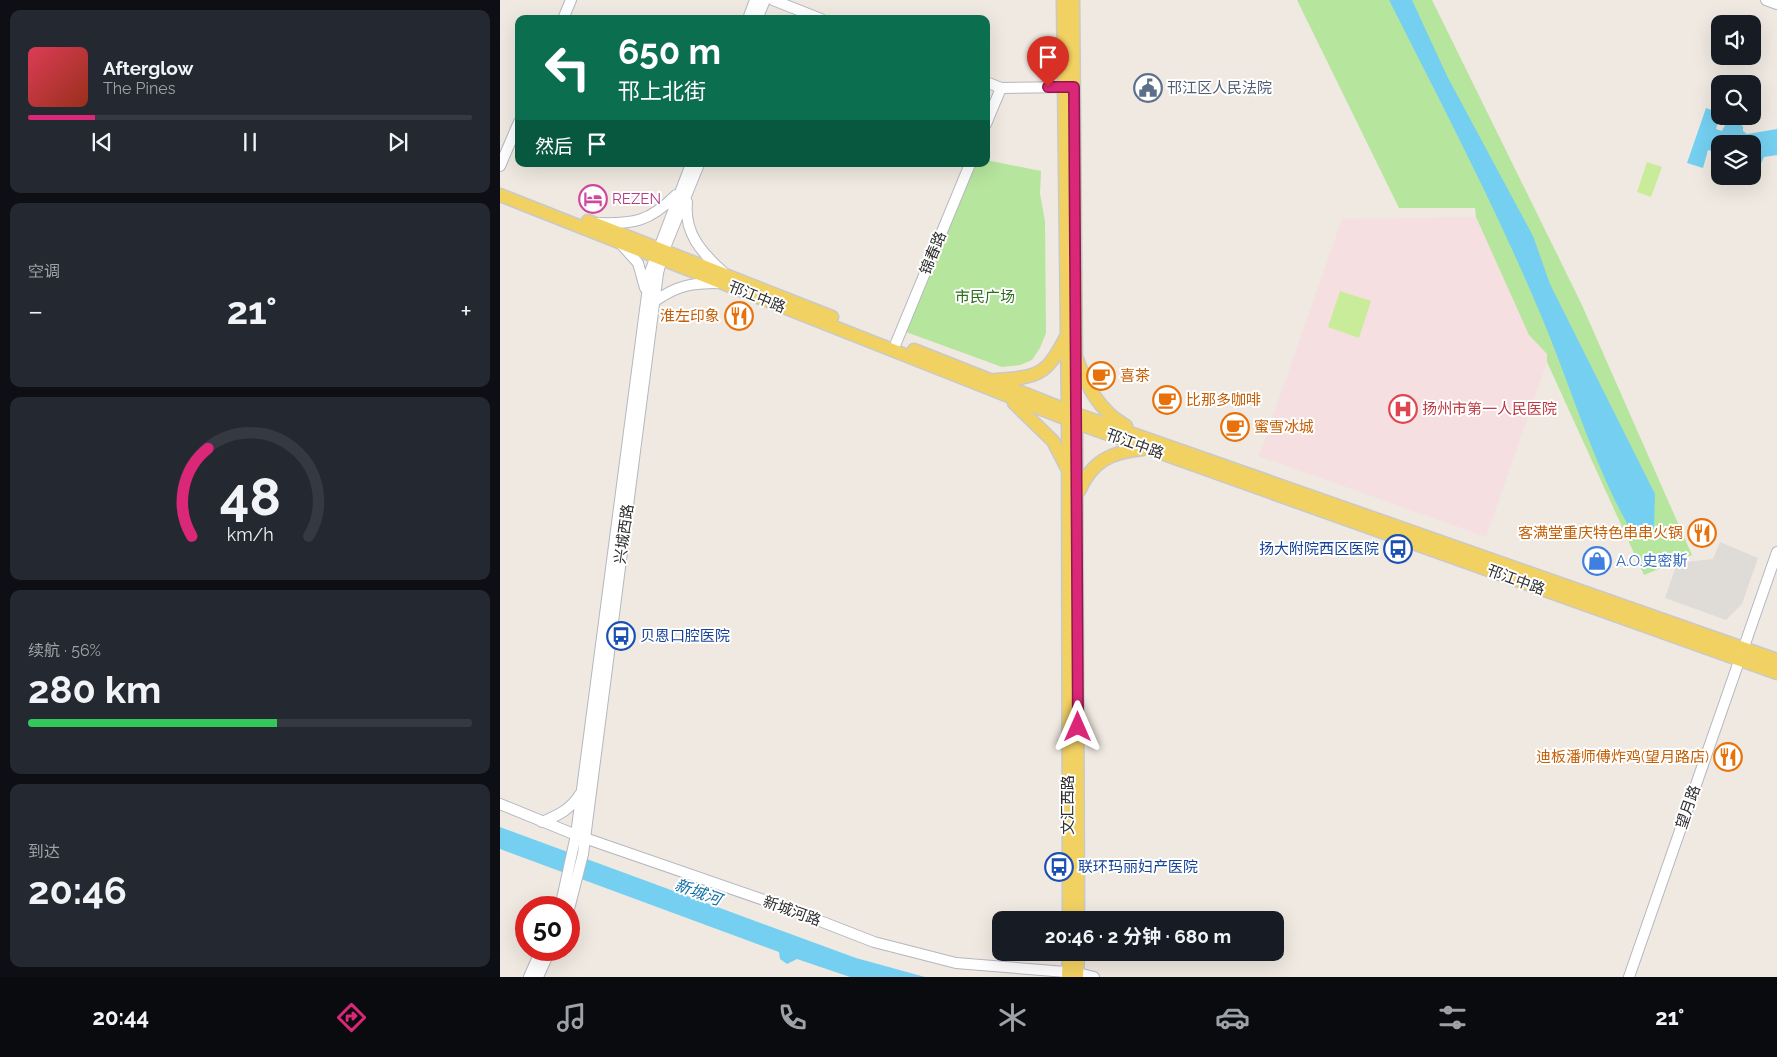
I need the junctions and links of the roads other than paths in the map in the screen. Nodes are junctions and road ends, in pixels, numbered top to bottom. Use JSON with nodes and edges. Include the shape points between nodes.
{"nodes":[{"id":1,"x":571,"y":0,"type":"edge"},
{"id":2,"x":755,"y":0,"type":"edge"},
{"id":3,"x":765,"y":0,"type":"edge"},
{"id":4,"x":774,"y":0,"type":"edge"},
{"id":5,"x":1063,"y":0,"type":"edge"},
{"id":6,"x":1073,"y":0,"type":"edge"},
{"id":7,"x":1766,"y":0,"type":"edge"},
{"id":8,"x":1777,"y":4,"type":"edge"},
{"id":9,"x":565,"y":15,"type":"edge"},
{"id":10,"x":749,"y":15,"type":"edge"},
{"id":11,"x":759,"y":15,"type":"edge"},
{"id":12,"x":811,"y":15,"type":"edge"},
{"id":13,"x":990,"y":84,"type":"edge"},
{"id":14,"x":1068,"y":87,"type":"junction"},
{"id":15,"x":1001,"y":88,"type":"junction"},
{"id":16,"x":990,"y":114,"type":"edge"},
{"id":17,"x":515,"y":131,"type":"edge"},
{"id":18,"x":500,"y":166,"type":"edge"},
{"id":19,"x":690,"y":167,"type":"edge"},
{"id":20,"x":696,"y":167,"type":"edge"},
{"id":21,"x":969,"y":167,"type":"edge"},
{"id":22,"x":500,"y":186,"type":"edge"},
{"id":23,"x":684,"y":190,"type":"junction"},
{"id":24,"x":500,"y":195,"type":"edge"},
{"id":25,"x":594,"y":223,"type":"junction"},
{"id":26,"x":619,"y":243,"type":"junction"},
{"id":27,"x":660,"y":253,"type":"junction"},
{"id":28,"x":724,"y":279,"type":"junction"},
{"id":29,"x":651,"y":299,"type":"junction"},
{"id":30,"x":1067,"y":335,"type":"junction"},
{"id":31,"x":896,"y":343,"type":"junction"},
{"id":32,"x":1076,"y":357,"type":"junction"},
{"id":33,"x":991,"y":380,"type":"junction"},
{"id":34,"x":1006,"y":396,"type":"junction"},
{"id":35,"x":1072,"y":417,"type":"junction"},
{"id":36,"x":1148,"y":444,"type":"junction"},
{"id":37,"x":1068,"y":471,"type":"junction"},
{"id":38,"x":1077,"y":496,"type":"junction"},
{"id":39,"x":1777,"y":552,"type":"edge"},
{"id":40,"x":1777,"y":570,"type":"edge"},
{"id":41,"x":1744,"y":655,"type":"junction"},
{"id":42,"x":1777,"y":660,"type":"edge"},
{"id":43,"x":1777,"y":673,"type":"edge"},
{"id":44,"x":582,"y":790,"type":"junction"},
{"id":45,"x":500,"y":804,"type":"edge"},
{"id":46,"x":542,"y":822,"type":"junction"},
{"id":47,"x":580,"y":837,"type":"junction"},
{"id":48,"x":572,"y":879,"type":"junction"},
{"id":49,"x":565,"y":896,"type":"edge"},
{"id":50,"x":570,"y":896,"type":"edge"},
{"id":51,"x":1069,"y":911,"type":"edge"},
{"id":52,"x":1078,"y":911,"type":"edge"},
{"id":53,"x":536,"y":961,"type":"edge"},
{"id":54,"x":545,"y":961,"type":"edge"},
{"id":55,"x":1071,"y":961,"type":"edge"},
{"id":56,"x":1076,"y":961,"type":"edge"},
{"id":57,"x":1073,"y":975,"type":"edge"},
{"id":58,"x":529,"y":977,"type":"edge"},
{"id":59,"x":538,"y":977,"type":"edge"},
{"id":60,"x":1094,"y":977,"type":"edge"},
{"id":61,"x":1629,"y":977,"type":"edge"},
{"id":62,"x":1636,"y":977,"type":"edge"}],
"edges":[{"from":1,"to":9,"type":"street"},
{"from":2,"to":10,"type":"street"},
{"from":3,"to":11,"type":"street"},
{"from":4,"to":12,"type":"street"},
{"from":5,"to":14,"type":"main road","name":"文汇西路"},
{"from":6,"to":14,"type":"main road","name":"文汇西路"},
{"from":7,"to":8,"type":"street"},
{"from":13,"to":15,"type":"street"},
{"from":14,"to":15,"type":"street"},
{"from":14,"to":30,"type":"main road","name":"文汇西路"},
{"from":14,"to":32,"type":"main road","name":"文汇西路"},
{"from":15,"to":16,"type":"street"},
{"from":17,"to":18,"type":"street"},
{"from":19,"to":23,"type":"street","name":"兴城西路"},
{"from":20,"to":23,"type":"street","name":"兴城西路"},
{"from":21,"to":31,"type":"street","name":"锦春路"},
{"from":22,"to":25,"type":"main road","name":"邗江中路"},
{"from":23,"to":25,"type":"street","via":[[643,221]]},
{"from":23,"to":27,"type":"street","name":"兴城西路"},
{"from":23,"to":28,"type":"street","via":[[691,235],[702,254]]},
{"from":24,"to":26,"type":"main road","name":"邗江中路"},
{"from":25,"to":27,"type":"main road","name":"邗江中路"},
{"from":26,"to":27,"type":"main road","name":"邗江中路"},
{"from":26,"to":29,"type":"street","via":[[638,263]]},
{"from":27,"to":28,"type":"main road","name":"邗江中路"},
{"from":27,"to":29,"type":"street","name":"兴城西路"},
{"from":28,"to":29,"type":"street","via":[[687,284]]},
{"from":28,"to":31,"type":"main road","name":"邗江中路"},
{"from":28,"to":34,"type":"main road","name":"邗江中路"},
{"from":29,"to":44,"type":"street","name":"兴城西路"},
{"from":29,"to":47,"type":"street","name":"兴城西路"},
{"from":30,"to":33,"type":"main road","via":[[1054,359],[1042,372],[1021,378]]},
{"from":30,"to":35,"type":"main road","name":"文汇西路"},
{"from":31,"to":33,"type":"main road","name":"邗江中路"},
{"from":32,"to":35,"type":"main road","name":"文汇西路"},
{"from":32,"to":36,"type":"main road","via":[[1086,385],[1098,404]]},
{"from":33,"to":35,"type":"main road","name":"邗江中路"},
{"from":34,"to":35,"type":"main road","name":"邗江中路"},
{"from":34,"to":37,"type":"main road","via":[[1052,440]]},
{"from":35,"to":36,"type":"main road","name":"邗江中路"},
{"from":35,"to":37,"type":"main road","name":"文汇西路"},
{"from":35,"to":38,"type":"main road","name":"文汇西路"},
{"from":36,"to":38,"type":"main road","via":[[1102,460],[1087,474]]},
{"from":36,"to":41,"type":"main road","name":"邗江中路"},
{"from":37,"to":51,"type":"main road","name":"文汇西路"},
{"from":38,"to":52,"type":"main road","name":"文汇西路"},
{"from":39,"to":41,"type":"street","name":"望月路"},
{"from":40,"to":41,"type":"street","name":"望月路"},
{"from":41,"to":42,"type":"main road","name":"邗江中路"},
{"from":41,"to":43,"type":"main road","name":"邗江中路"},
{"from":41,"to":61,"type":"street","name":"望月路"},
{"from":41,"to":62,"type":"street","name":"望月路"},
{"from":44,"to":46,"type":"street","via":[[574,805]]},
{"from":44,"to":47,"type":"street","name":"兴城西路"},
{"from":45,"to":46,"type":"street","name":"新城河路"},
{"from":46,"to":47,"type":"street","name":"新城河路"},
{"from":47,"to":48,"type":"street","name":"兴城西路"},
{"from":47,"to":57,"type":"street","name":"新城河路","via":[[784,907],[874,942],[956,963]]},
{"from":48,"to":49,"type":"street","name":"兴城西路"},
{"from":48,"to":50,"type":"street","name":"兴城西路"},
{"from":53,"to":58,"type":"street"},
{"from":54,"to":59,"type":"street"},
{"from":55,"to":57,"type":"main road"},
{"from":56,"to":57,"type":"main road"},
{"from":57,"to":60,"type":"street","name":"新城河路"}]}
